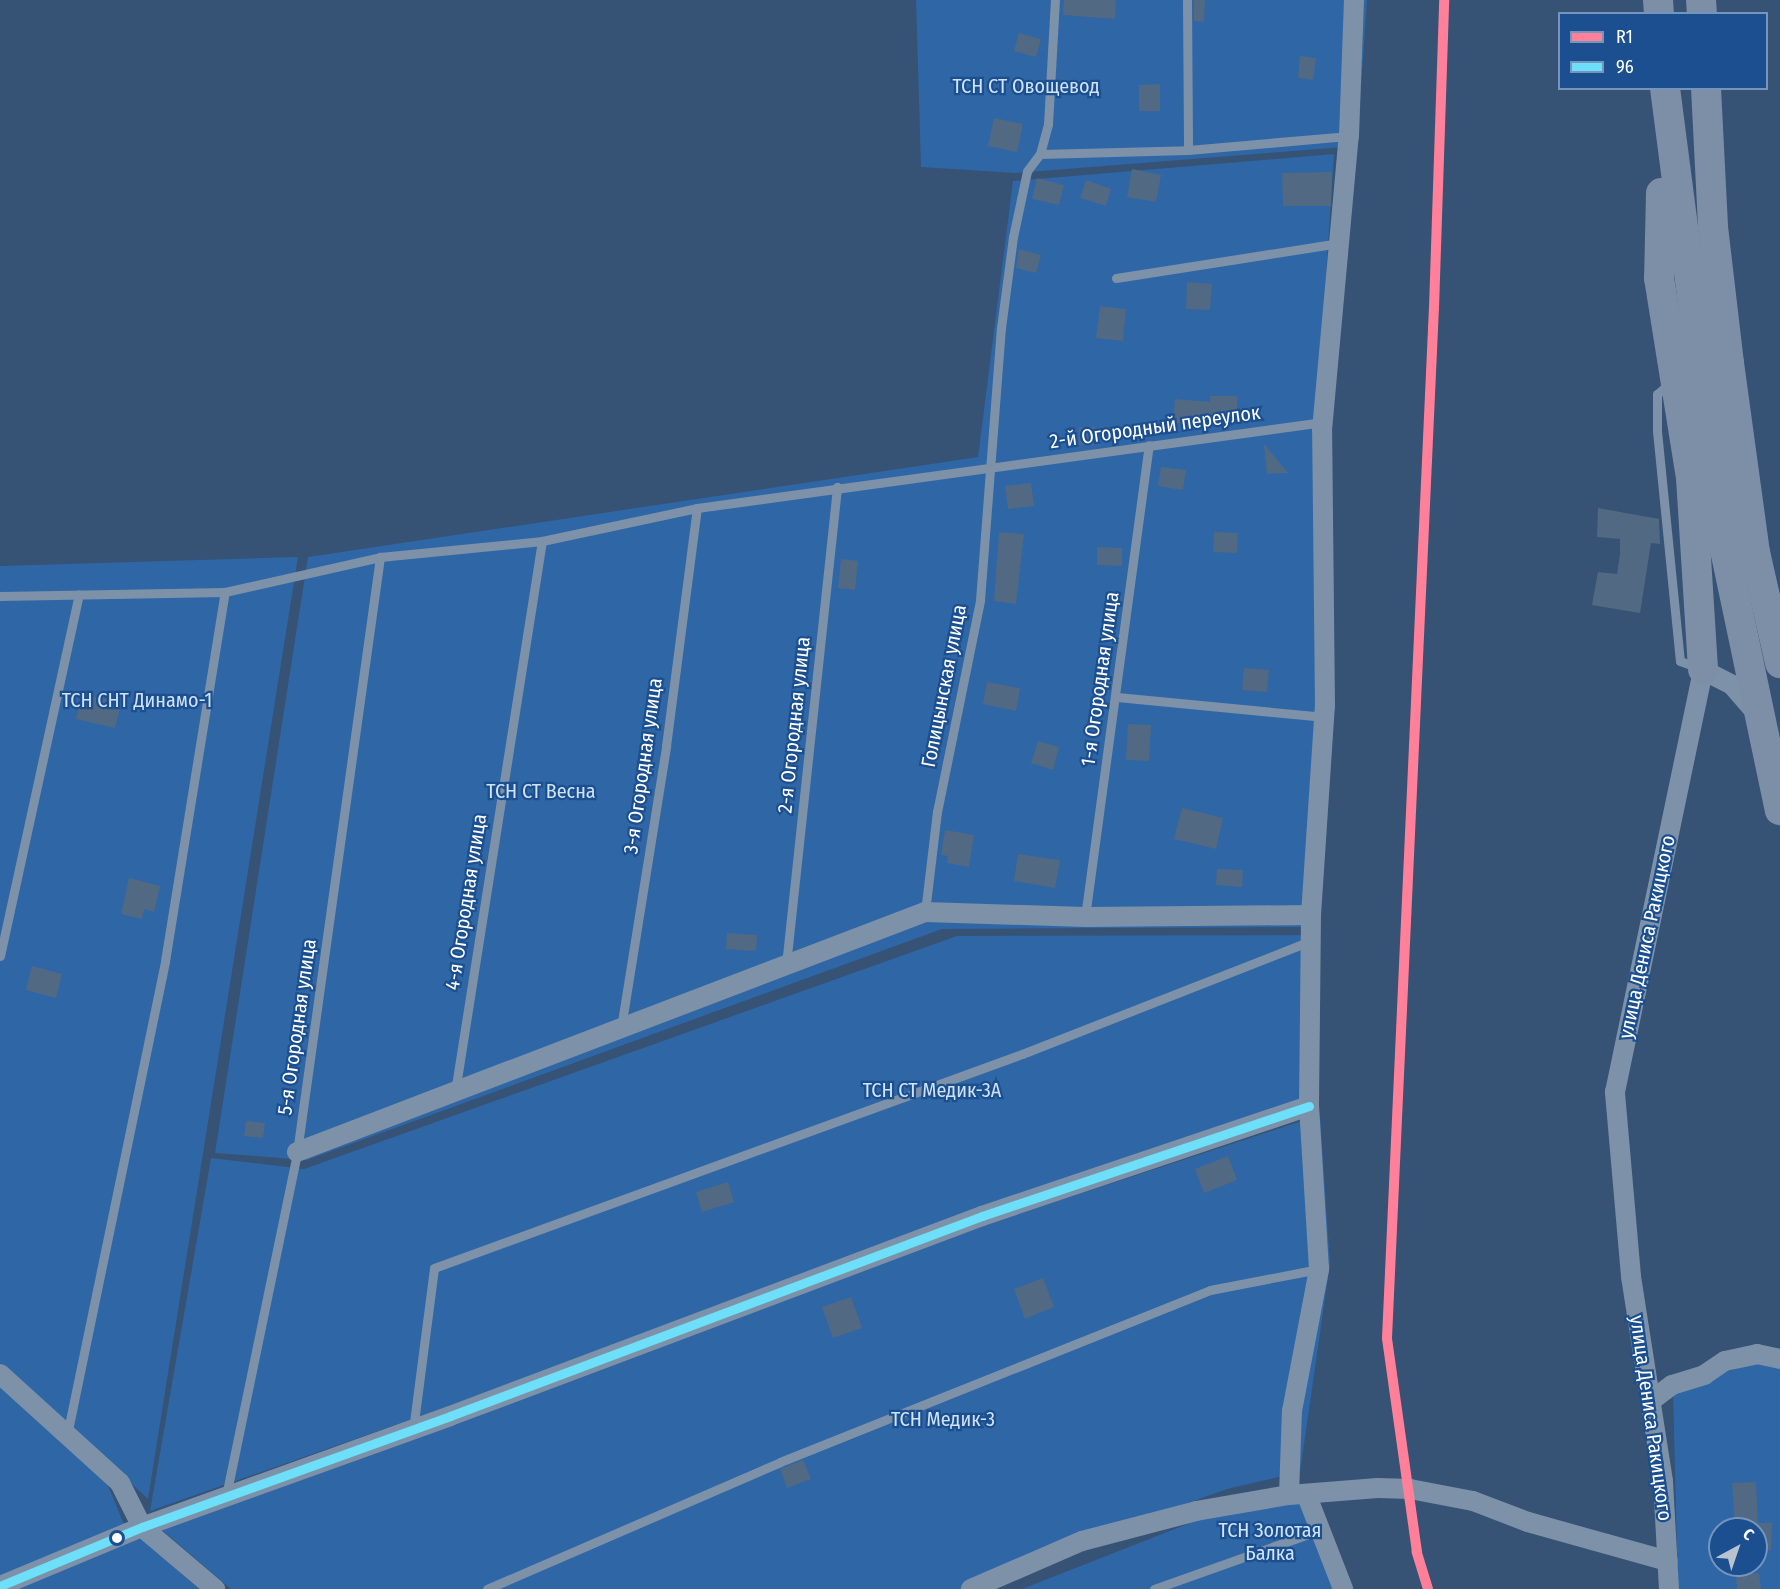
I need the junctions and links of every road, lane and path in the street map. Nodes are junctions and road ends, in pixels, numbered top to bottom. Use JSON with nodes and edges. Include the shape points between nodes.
{"nodes":[{"id":1,"x":1055,"y":0,"type":"edge"},
{"id":2,"x":1187,"y":0,"type":"edge"},
{"id":3,"x":1354,"y":0,"type":"edge"},
{"id":4,"x":1665,"y":90,"type":"edge"},
{"id":5,"x":1706,"y":90,"type":"edge"},
{"id":6,"x":1349,"y":135,"type":"junction"},
{"id":7,"x":1668,"y":140,"type":"junction"},
{"id":8,"x":1188,"y":150,"type":"junction"},
{"id":9,"x":1040,"y":154,"type":"junction"},
{"id":10,"x":1339,"y":243,"type":"junction"},
{"id":11,"x":1116,"y":278,"type":"dead end"},
{"id":12,"x":1323,"y":422,"type":"junction"},
{"id":13,"x":1149,"y":445,"type":"junction"},
{"id":14,"x":992,"y":467,"type":"junction"},
{"id":15,"x":837,"y":487,"type":"junction"},
{"id":16,"x":697,"y":508,"type":"junction"},
{"id":17,"x":542,"y":541,"type":"junction"},
{"id":18,"x":380,"y":557,"type":"junction"},
{"id":19,"x":225,"y":592,"type":"junction"},
{"id":20,"x":79,"y":595,"type":"junction"},
{"id":21,"x":0,"y":596,"type":"edge"},
{"id":22,"x":1780,"y":663,"type":"edge"},
{"id":23,"x":1703,"y":670,"type":"junction"},
{"id":24,"x":1117,"y":697,"type":"junction"},
{"id":25,"x":1325,"y":717,"type":"junction"},
{"id":26,"x":1760,"y":718,"type":"junction"},
{"id":27,"x":1780,"y":810,"type":"edge"},
{"id":28,"x":925,"y":912,"type":"junction"},
{"id":29,"x":1311,"y":915,"type":"junction"},
{"id":30,"x":1086,"y":917,"type":"junction"},
{"id":31,"x":1311,"y":941,"type":"junction"},
{"id":32,"x":0,"y":956,"type":"edge"},
{"id":33,"x":786,"y":967,"type":"junction"},
{"id":34,"x":621,"y":1030,"type":"junction"},
{"id":35,"x":455,"y":1092,"type":"junction"},
{"id":36,"x":1309,"y":1106,"type":"junction"},
{"id":37,"x":297,"y":1152,"type":"junction"},
{"id":38,"x":1319,"y":1269,"type":"junction"},
{"id":39,"x":1780,"y":1359,"type":"edge"},
{"id":40,"x":0,"y":1374,"type":"edge"},
{"id":41,"x":1652,"y":1400,"type":"junction"},
{"id":42,"x":413,"y":1430,"type":"junction"},
{"id":43,"x":67,"y":1435,"type":"junction"},
{"id":44,"x":1298,"y":1496,"type":"junction"},
{"id":45,"x":226,"y":1497,"type":"junction"},
{"id":46,"x":142,"y":1527,"type":"junction"},
{"id":47,"x":1320,"y":1530,"type":"junction"},
{"id":48,"x":1668,"y":1561,"type":"junction"},
{"id":49,"x":0,"y":1586,"type":"edge"},
{"id":50,"x":215,"y":1589,"type":"edge"},
{"id":51,"x":487,"y":1589,"type":"edge"},
{"id":52,"x":971,"y":1589,"type":"edge"},
{"id":53,"x":1154,"y":1589,"type":"edge"},
{"id":54,"x":1342,"y":1589,"type":"edge"},
{"id":55,"x":1669,"y":1589,"type":"edge"}],
"edges":[{"from":1,"to":9,"type":"lane","via":[[1048,124]]},
{"from":2,"to":8,"type":"lane"},
{"from":3,"to":6,"type":"street"},
{"from":4,"to":7,"type":"main road"},
{"from":5,"to":22,"type":"main road","via":[[1713,227],[1728,363],[1755,552]]},
{"from":6,"to":8,"type":"lane"},
{"from":6,"to":10,"type":"street"},
{"from":7,"to":23,"type":"main road","via":[[1662,170],[1659,278],[1691,478]]},
{"from":7,"to":26,"type":"main road","via":[[1725,550]]},
{"from":8,"to":9,"type":"lane"},
{"from":9,"to":14,"type":"lane","name":"Голицынская улица","via":[[1026,171],[1013,237],[1001,328]]},
{"from":10,"to":11,"type":"lane"},
{"from":10,"to":12,"type":"street"},
{"from":12,"to":13,"type":"lane","name":"2-й Огородный переулок"},
{"from":12,"to":25,"type":"street"},
{"from":13,"to":14,"type":"lane","name":"2-й Огородный переулок"},
{"from":13,"to":24,"type":"lane","name":"1-я Огородная улица"},
{"from":14,"to":15,"type":"lane","name":"2-й Огородный переулок"},
{"from":14,"to":28,"type":"lane","name":"Голицынская улица","via":[[980,600],[938,812]]},
{"from":15,"to":16,"type":"lane","name":"2-й Огородный переулок"},
{"from":15,"to":33,"type":"lane","name":"2-я Огородная улица"},
{"from":16,"to":17,"type":"lane","name":"2-й Огородный переулок"},
{"from":16,"to":34,"type":"lane","name":"3-я Огородная улица","via":[[666,746]]},
{"from":17,"to":18,"type":"lane","name":"2-й Огородный переулок"},
{"from":17,"to":35,"type":"lane","name":"4-я Огородная улица"},
{"from":18,"to":19,"type":"lane","name":"2-й Огородный переулок"},
{"from":18,"to":37,"type":"lane","name":"5-я Огородная улица"},
{"from":19,"to":20,"type":"lane","name":"2-й Огородный переулок"},
{"from":19,"to":43,"type":"lane","via":[[165,961]]},
{"from":20,"to":21,"type":"lane","name":"2-й Огородный переулок"},
{"from":20,"to":32,"type":"lane"},
{"from":23,"to":26,"type":"street","via":[[1732,684]]},
{"from":23,"to":41,"type":"street","name":"улица Дениса Ракицкого","via":[[1615,1092],[1631,1276]]},
{"from":24,"to":25,"type":"lane"},
{"from":24,"to":30,"type":"lane","name":"1-я Огородная улица"},
{"from":25,"to":29,"type":"street"},
{"from":26,"to":27,"type":"main road"},
{"from":28,"to":30,"type":"street"},
{"from":28,"to":33,"type":"street"},
{"from":29,"to":30,"type":"street"},
{"from":29,"to":31,"type":"street"},
{"from":31,"to":36,"type":"street"},
{"from":31,"to":42,"type":"lane","via":[[1022,1054],[434,1268]]},
{"from":33,"to":34,"type":"street"},
{"from":34,"to":35,"type":"street"},
{"from":35,"to":37,"type":"street"},
{"from":36,"to":38,"type":"street"},
{"from":36,"to":42,"type":"street","via":[[982,1216]]},
{"from":37,"to":45,"type":"lane","name":"5-я Огородная улица"},
{"from":38,"to":44,"type":"street","via":[[1292,1411]]},
{"from":38,"to":51,"type":"lane","via":[[1210,1290],[780,1462]]},
{"from":39,"to":41,"type":"street","via":[[1757,1354],[1725,1361],[1704,1375],[1672,1385]]},
{"from":40,"to":43,"type":"street"},
{"from":41,"to":48,"type":"street","name":"улица Дениса Ракицкого","via":[[1664,1481]]},
{"from":42,"to":45,"type":"street"},
{"from":43,"to":46,"type":"street","via":[[120,1483]]},
{"from":44,"to":47,"type":"street"},
{"from":44,"to":48,"type":"street","via":[[1410,1489],[1473,1501],[1528,1522]]},
{"from":44,"to":52,"type":"street","via":[[1196,1511],[1082,1541]]},
{"from":45,"to":46,"type":"street"},
{"from":46,"to":49,"type":"street"},
{"from":46,"to":50,"type":"street"},
{"from":47,"to":53,"type":"lane"},
{"from":47,"to":54,"type":"street"},
{"from":48,"to":55,"type":"street","name":"улица Дениса Ракицкого"}]}
